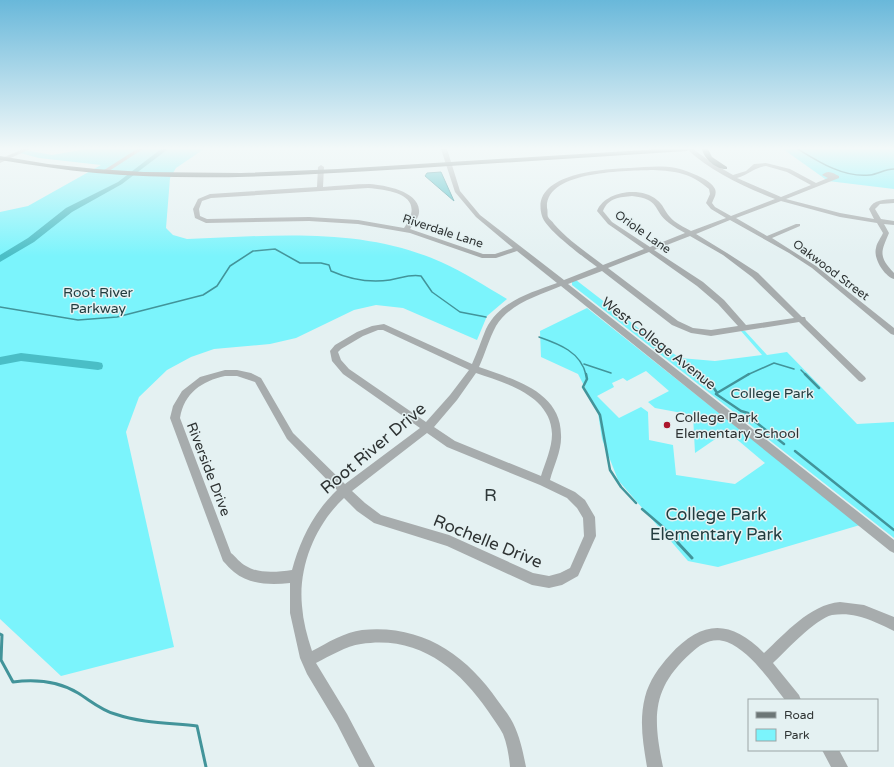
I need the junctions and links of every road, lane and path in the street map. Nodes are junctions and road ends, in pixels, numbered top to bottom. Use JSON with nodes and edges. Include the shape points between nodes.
{"nodes":[{"id":1,"x":320,"y":185,"type":"edge"},
{"id":2,"x":455,"y":185,"type":"edge"},
{"id":3,"x":559,"y":185,"type":"edge"},
{"id":4,"x":708,"y":185,"type":"edge"},
{"id":5,"x":752,"y":185,"type":"edge"},
{"id":6,"x":755,"y":185,"type":"edge"},
{"id":7,"x":816,"y":185,"type":"edge"},
{"id":8,"x":320,"y":189,"type":"junction"},
{"id":9,"x":764,"y":191,"type":"junction"},
{"id":10,"x":784,"y":198,"type":"junction"},
{"id":11,"x":894,"y":201,"type":"edge"},
{"id":12,"x":767,"y":204,"type":"junction"},
{"id":13,"x":731,"y":218,"type":"junction"},
{"id":14,"x":881,"y":221,"type":"junction"},
{"id":15,"x":894,"y":223,"type":"edge"},
{"id":16,"x":798,"y":225,"type":"dead end"},
{"id":17,"x":406,"y":230,"type":"junction"},
{"id":18,"x":690,"y":233,"type":"junction"},
{"id":19,"x":767,"y":238,"type":"junction"},
{"id":20,"x":519,"y":248,"type":"junction"},
{"id":21,"x":648,"y":250,"type":"junction"},
{"id":22,"x":601,"y":268,"type":"junction"},
{"id":23,"x":894,"y":277,"type":"edge"},
{"id":24,"x":563,"y":283,"type":"junction"},
{"id":25,"x":802,"y":319,"type":"junction"},
{"id":26,"x":744,"y":328,"type":"junction"},
{"id":27,"x":894,"y":332,"type":"edge"},
{"id":28,"x":474,"y":368,"type":"junction"},
{"id":29,"x":862,"y":379,"type":"dead end"},
{"id":30,"x":427,"y":429,"type":"junction"},
{"id":31,"x":544,"y":482,"type":"junction"},
{"id":32,"x":345,"y":491,"type":"junction"},
{"id":33,"x":894,"y":546,"type":"edge"},
{"id":34,"x":297,"y":576,"type":"junction"},
{"id":35,"x":894,"y":624,"type":"edge"},
{"id":36,"x":308,"y":660,"type":"junction"},
{"id":37,"x":762,"y":663,"type":"junction"},
{"id":38,"x":793,"y":699,"type":"edge"},
{"id":39,"x":831,"y":751,"type":"edge"},
{"id":40,"x":367,"y":767,"type":"edge"},
{"id":41,"x":518,"y":767,"type":"edge"},
{"id":42,"x":655,"y":767,"type":"edge"},
{"id":43,"x":840,"y":767,"type":"edge"}],
"edges":[{"from":1,"to":8,"type":"street"},
{"from":2,"to":20,"type":"street","name":"West College Avenue","via":[[457,191],[478,216]]},
{"from":3,"to":22,"type":"street","name":"Oakwood Street","via":[[547,195],[544,202],[545,217],[562,237]]},
{"from":4,"to":13,"type":"street","name":"Oakwood Street","via":[[713,194],[709,203]]},
{"from":5,"to":9,"type":"street"},
{"from":6,"to":10,"type":"street"},
{"from":7,"to":10,"type":"street","name":"Root River Drive"},
{"from":8,"to":17,"type":"street","name":"Riverdale Lane","via":[[382,186],[403,193],[411,200],[416,214]]},
{"from":8,"to":17,"type":"street","name":"Riverdale Lane","via":[[210,196],[200,200],[196,215],[206,221],[329,220]]},
{"from":9,"to":10,"type":"street"},
{"from":9,"to":12,"type":"street","via":[[770,198]]},
{"from":10,"to":12,"type":"street","name":"Root River Drive"},
{"from":10,"to":14,"type":"street","via":[[816,210]]},
{"from":11,"to":14,"type":"street","via":[[874,205],[872,209]]},
{"from":12,"to":13,"type":"street","name":"Root River Drive"},
{"from":13,"to":18,"type":"street","name":"Root River Drive"},
{"from":13,"to":19,"type":"street","name":"Oakwood Street"},
{"from":14,"to":15,"type":"street"},
{"from":14,"to":23,"type":"street","via":[[886,233],[879,246],[879,254],[884,267]]},
{"from":16,"to":19,"type":"street"},
{"from":17,"to":20,"type":"street","name":"Riverdale Lane","via":[[482,256],[496,256]]},
{"from":18,"to":21,"type":"street","name":"Root River Drive"},
{"from":18,"to":21,"type":"street","name":"Oriole Lane","via":[[664,216],[657,203],[649,197],[634,194],[604,202],[600,206],[602,215]]},
{"from":18,"to":25,"type":"street","via":[[747,268]]},
{"from":19,"to":27,"type":"street","name":"Oakwood Street","via":[[814,268]]},
{"from":20,"to":24,"type":"street","name":"West College Avenue"},
{"from":21,"to":22,"type":"street","name":"Root River Drive"},
{"from":21,"to":26,"type":"street","name":"Oriole Lane","via":[[700,284],[721,302]]},
{"from":22,"to":24,"type":"street","name":"Root River Drive"},
{"from":22,"to":26,"type":"street","via":[[675,323],[691,330],[711,333]]},
{"from":24,"to":28,"type":"street","name":"Root River Drive","via":[[507,307],[490,328]]},
{"from":24,"to":33,"type":"street","name":"West College Avenue"},
{"from":25,"to":26,"type":"street"},
{"from":25,"to":29,"type":"street"},
{"from":28,"to":30,"type":"street","name":"Root River Drive","via":[[455,397]]},
{"from":28,"to":30,"type":"street","name":"Rochelle Drive","via":[[377,327],[334,351],[337,362],[348,374]]},
{"from":28,"to":31,"type":"street","via":[[525,388],[536,395],[550,412],[557,439]]},
{"from":30,"to":31,"type":"street","name":"Rochelle Drive","via":[[451,444]]},
{"from":30,"to":32,"type":"street","name":"Root River Drive"},
{"from":31,"to":32,"type":"street","name":"Rochelle Drive","via":[[570,495],[581,504],[590,524],[590,536],[574,572],[562,579],[549,582],[532,579],[449,541],[378,519]]},
{"from":32,"to":34,"type":"street","name":"Root River Drive","via":[[320,519],[306,544]]},
{"from":32,"to":34,"type":"street","name":"Riverside Drive","via":[[290,436],[258,380],[249,375],[224,373],[210,376],[186,393],[178,404],[175,418],[227,557],[241,570],[255,576],[276,579]]},
{"from":34,"to":36,"type":"street","name":"Root River Drive","via":[[295,600]]},
{"from":35,"to":37,"type":"street","via":[[862,611],[832,609],[818,614]]},
{"from":36,"to":40,"type":"street","name":"Root River Drive"},
{"from":36,"to":41,"type":"street","via":[[359,637],[401,639],[439,651],[472,676],[489,698],[508,729]]},
{"from":37,"to":38,"type":"street"},
{"from":37,"to":42,"type":"street","via":[[742,644],[721,634],[704,636],[689,646],[657,683],[653,697],[648,721]]},
{"from":39,"to":43,"type":"street"}]}
